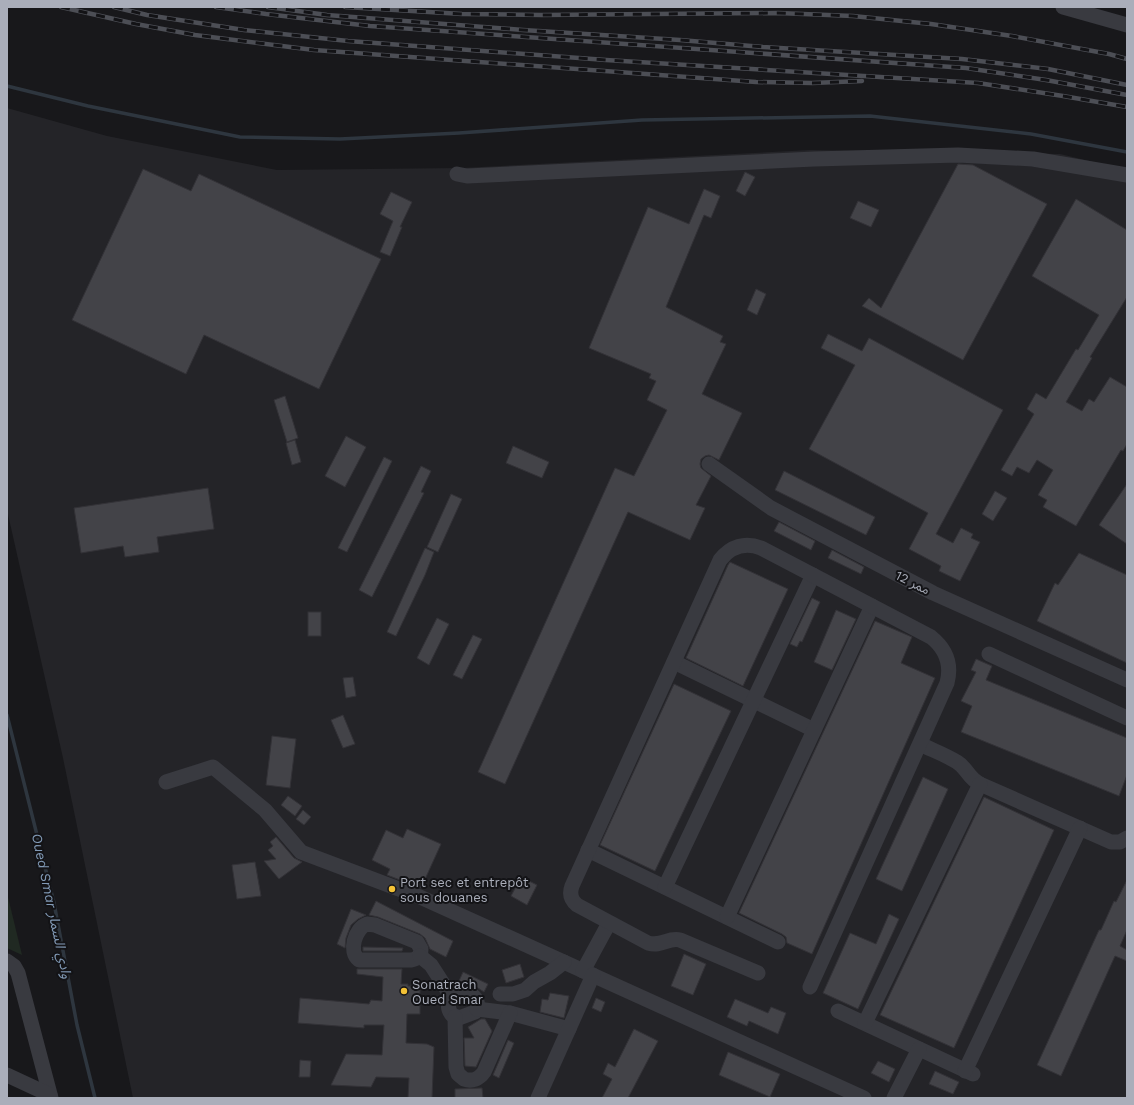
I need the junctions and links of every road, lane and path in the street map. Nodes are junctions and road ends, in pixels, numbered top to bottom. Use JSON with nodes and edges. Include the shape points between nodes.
{"nodes":[{"id":1,"x":1063,"y":7,"type":"edge"},
{"id":2,"x":1127,"y":25,"type":"edge"},
{"id":3,"x":457,"y":174,"type":"dead end"},
{"id":4,"x":1127,"y":175,"type":"edge"},
{"id":5,"x":709,"y":464,"type":"dead end"},
{"id":6,"x":813,"y":575,"type":"junction"},
{"id":7,"x":872,"y":606,"type":"junction"},
{"id":8,"x":989,"y":654,"type":"dead end"},
{"id":9,"x":674,"y":662,"type":"junction"},
{"id":10,"x":1127,"y":680,"type":"edge"},
{"id":11,"x":753,"y":701,"type":"junction"},
{"id":12,"x":1127,"y":718,"type":"edge"},
{"id":13,"x":814,"y":730,"type":"junction"},
{"id":14,"x":920,"y":744,"type":"junction"},
{"id":15,"x":166,"y":782,"type":"dead end"},
{"id":16,"x":980,"y":784,"type":"junction"},
{"id":17,"x":1080,"y":828,"type":"junction"},
{"id":18,"x":1127,"y":838,"type":"edge"},
{"id":19,"x":588,"y":850,"type":"junction"},
{"id":20,"x":666,"y":888,"type":"junction"},
{"id":21,"x":727,"y":917,"type":"junction"},
{"id":22,"x":609,"y":923,"type":"junction"},
{"id":23,"x":778,"y":942,"type":"dead end"},
{"id":24,"x":420,"y":956,"type":"dead end"},
{"id":25,"x":7,"y":961,"type":"edge"},
{"id":26,"x":564,"y":962,"type":"junction"},
{"id":27,"x":588,"y":973,"type":"junction"},
{"id":28,"x":758,"y":973,"type":"dead end"},
{"id":29,"x":810,"y":987,"type":"dead end"},
{"id":30,"x":451,"y":996,"type":"junction"},
{"id":31,"x":477,"y":1006,"type":"junction"},
{"id":32,"x":838,"y":1011,"type":"dead end"},
{"id":33,"x":510,"y":1013,"type":"junction"},
{"id":34,"x":455,"y":1017,"type":"junction"},
{"id":35,"x":865,"y":1023,"type":"junction"},
{"id":36,"x":569,"y":1029,"type":"junction"},
{"id":37,"x":919,"y":1049,"type":"junction"},
{"id":38,"x":7,"y":1074,"type":"edge"},
{"id":39,"x":51,"y":1096,"type":"edge"},
{"id":40,"x":538,"y":1098,"type":"edge"},
{"id":41,"x":864,"y":1098,"type":"edge"},
{"id":42,"x":894,"y":1098,"type":"edge"}],
"edges":[{"from":1,"to":2,"type":"street"},
{"from":3,"to":4,"type":"street","via":[[466,176],[814,159],[958,155],[1033,159]]},
{"from":5,"to":10,"type":"street","name":"ممر 12","via":[[771,508],[933,593]]},
{"from":6,"to":7,"type":"street"},
{"from":6,"to":9,"type":"street","via":[[755,546],[742,545],[730,550],[720,560]]},
{"from":6,"to":11,"type":"street"},
{"from":7,"to":13,"type":"street"},
{"from":7,"to":14,"type":"street","via":[[931,637],[942,647],[948,661],[947,684]]},
{"from":8,"to":12,"type":"street"},
{"from":9,"to":11,"type":"street"},
{"from":9,"to":19,"type":"street"},
{"from":11,"to":13,"type":"street"},
{"from":11,"to":20,"type":"street"},
{"from":13,"to":21,"type":"street"},
{"from":14,"to":16,"type":"street","via":[[957,762]]},
{"from":14,"to":29,"type":"street"},
{"from":15,"to":26,"type":"street","via":[[213,767],[265,810],[301,852],[420,897]]},
{"from":16,"to":17,"type":"street"},
{"from":16,"to":35,"type":"street"},
{"from":17,"to":18,"type":"street","via":[[1115,843]]},
{"from":17,"to":37,"type":"street","via":[[969,1072]]},
{"from":19,"to":20,"type":"street"},
{"from":19,"to":22,"type":"street","via":[[571,890],[572,899],[577,905]]},
{"from":20,"to":21,"type":"street"},
{"from":21,"to":23,"type":"street"},
{"from":22,"to":27,"type":"street"},
{"from":22,"to":28,"type":"street","via":[[648,943],[656,945],[673,939],[680,940]]},
{"from":24,"to":30,"type":"street","via":[[431,965]]},
{"from":25,"to":39,"type":"street","via":[[18,973]]},
{"from":26,"to":27,"type":"street"},
{"from":26,"to":31,"type":"street","via":[[534,982],[519,982]]},
{"from":27,"to":36,"type":"street"},
{"from":27,"to":41,"type":"street"},
{"from":30,"to":31,"type":"street","via":[[463,991],[471,994]]},
{"from":30,"to":34,"type":"street","via":[[448,1008]]},
{"from":31,"to":33,"type":"street"},
{"from":31,"to":34,"type":"street","via":[[472,1014]]},
{"from":32,"to":35,"type":"street"},
{"from":33,"to":34,"type":"street","via":[[484,1072],[479,1078],[472,1080],[464,1079],[457,1071]]},
{"from":33,"to":36,"type":"street"},
{"from":35,"to":37,"type":"street"},
{"from":36,"to":40,"type":"street"},
{"from":37,"to":42,"type":"street"},
{"from":38,"to":39,"type":"street"}]}
